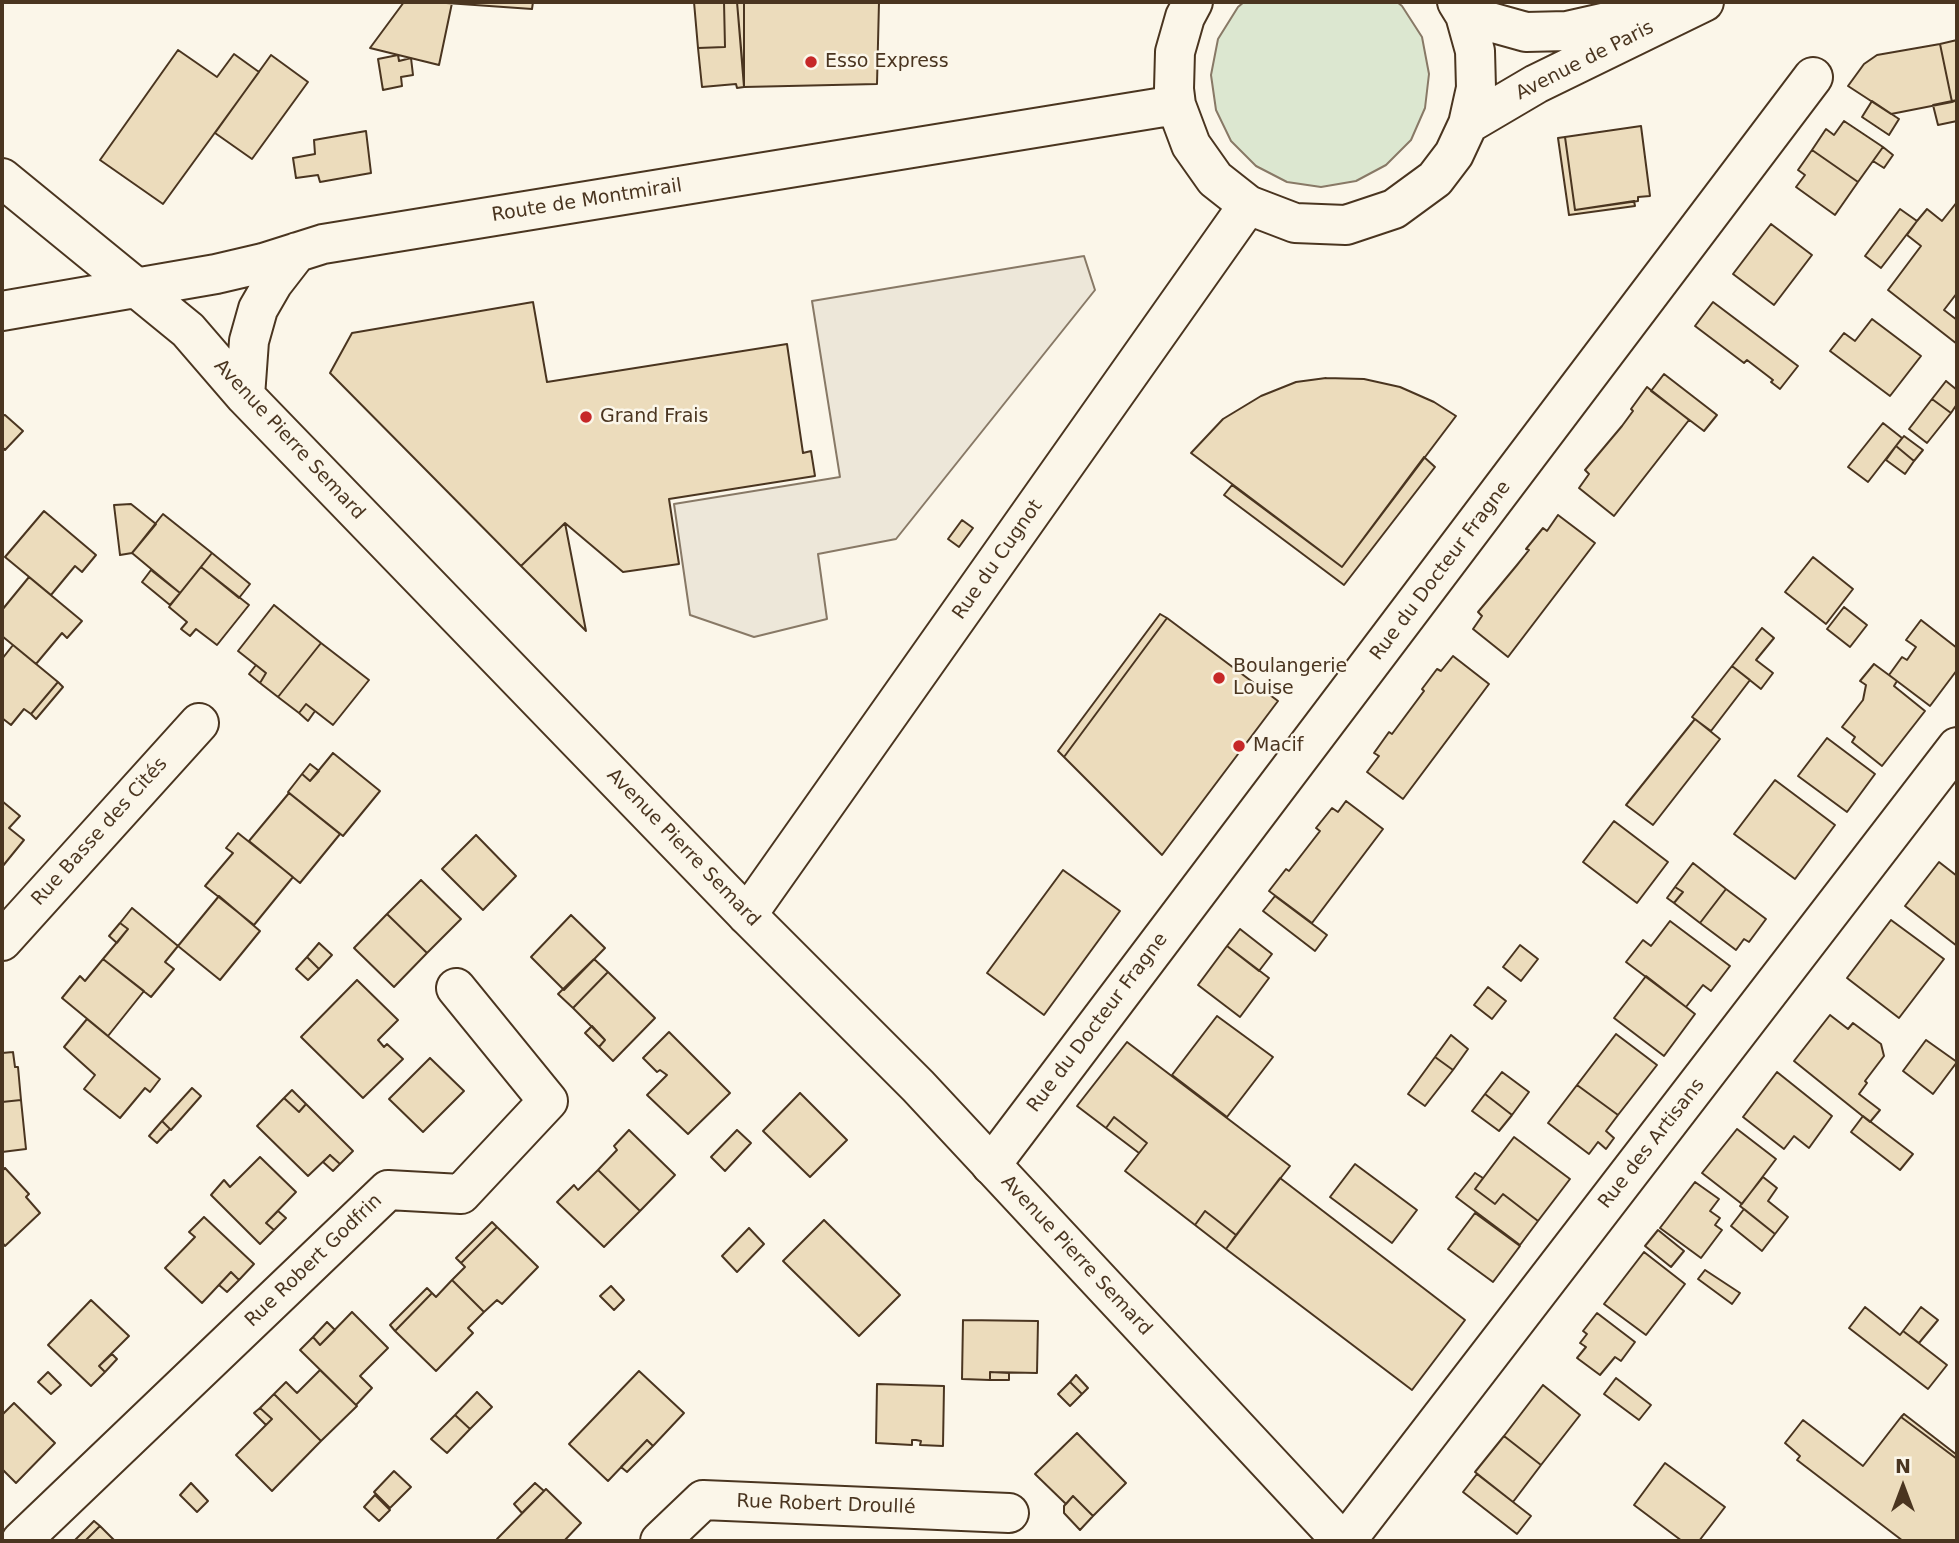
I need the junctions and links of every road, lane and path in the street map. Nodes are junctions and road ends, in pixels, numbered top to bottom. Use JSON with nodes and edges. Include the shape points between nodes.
{"nodes":[{"id":1,"x":1193,"y":2,"type":"edge"},
{"id":2,"x":1702,"y":2,"type":"edge"},
{"id":3,"x":1461,"y":8,"type":"edge"},
{"id":4,"x":1813,"y":77,"type":"dead end"},
{"id":5,"x":1176,"y":105,"type":"junction"},
{"id":6,"x":1468,"y":124,"type":"junction"},
{"id":7,"x":2,"y":178,"type":"edge"},
{"id":8,"x":1248,"y":205,"type":"junction"},
{"id":9,"x":297,"y":252,"type":"junction"},
{"id":10,"x":136,"y":288,"type":"junction"},
{"id":11,"x":2,"y":311,"type":"edge"},
{"id":12,"x":245,"y":396,"type":"junction"},
{"id":13,"x":199,"y":723,"type":"dead end"},
{"id":14,"x":1957,"y":747,"type":"edge"},
{"id":15,"x":747,"y":915,"type":"junction"},
{"id":16,"x":2,"y":941,"type":"edge"},
{"id":17,"x":456,"y":988,"type":"dead end"},
{"id":18,"x":991,"y":1165,"type":"junction"},
{"id":19,"x":1009,"y":1513,"type":"dead end"},
{"id":20,"x":21,"y":1541,"type":"edge"},
{"id":21,"x":660,"y":1541,"type":"edge"},
{"id":22,"x":1344,"y":1541,"type":"edge"}],
"edges":[{"from":1,"to":5,"type":"street","via":[[1175,52]]},
{"from":2,"to":3,"type":"street","name":"Avenue de Paris","via":[[1567,31],[1527,32]]},
{"from":2,"to":6,"type":"street","name":"Avenue de Paris","via":[[1536,84]]},
{"from":3,"to":6,"type":"street","via":[[1475,51],[1476,88]]},
{"from":4,"to":18,"type":"street","name":"Rue du Docteur Fragne"},
{"from":5,"to":8,"type":"street","via":[[1199,157],[1215,179]]},
{"from":5,"to":9,"type":"street","name":"Route de Montmirail","via":[[323,244]]},
{"from":6,"to":8,"type":"street","via":[[1454,154],[1434,179],[1394,209],[1346,225],[1295,223]]},
{"from":7,"to":10,"type":"street","name":"Avenue Pierre Semard"},
{"from":8,"to":15,"type":"street","name":"Rue du Cugnot"},
{"from":9,"to":10,"type":"street","name":"Route de Montmirail","via":[[216,274]]},
{"from":9,"to":12,"type":"street","via":[[258,309],[249,341]]},
{"from":10,"to":11,"type":"street","name":"Route de Montmirail"},
{"from":10,"to":12,"type":"street","name":"Avenue Pierre Semard","via":[[188,330]]},
{"from":12,"to":15,"type":"street","name":"Avenue Pierre Semard"},
{"from":13,"to":16,"type":"street","name":"Rue Basse des Cités"},
{"from":14,"to":22,"type":"street","name":"Rue des Artisans"},
{"from":15,"to":18,"type":"street","name":"Avenue Pierre Semard"},
{"from":17,"to":20,"type":"street","name":"Rue Robert Godfrin","via":[[548,1101],[461,1194],[388,1190]]},
{"from":18,"to":22,"type":"street","name":"Avenue Pierre Semard"},
{"from":19,"to":21,"type":"street","name":"Rue Robert Droullé","via":[[703,1500]]}]}
